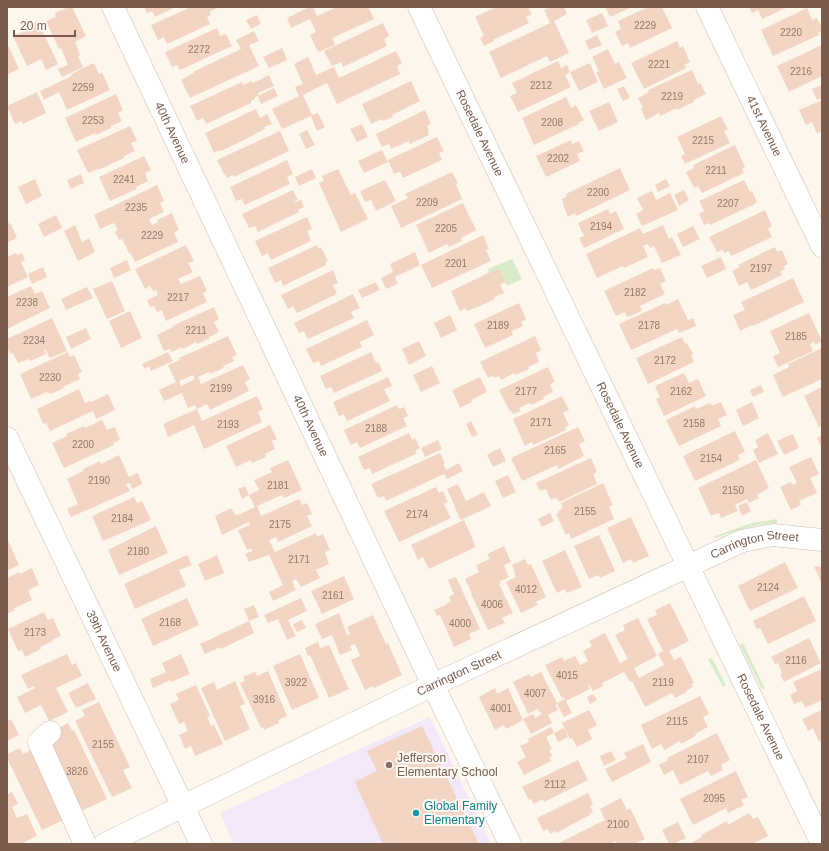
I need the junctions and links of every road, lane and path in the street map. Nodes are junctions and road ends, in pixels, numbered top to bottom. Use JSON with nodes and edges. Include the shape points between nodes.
{"nodes":[{"id":1,"x":113,"y":7,"type":"edge"},
{"id":2,"x":419,"y":7,"type":"edge"},
{"id":3,"x":707,"y":7,"type":"edge"},
{"id":4,"x":822,"y":246,"type":"edge"},
{"id":5,"x":7,"y":438,"type":"edge"},
{"id":6,"x":822,"y":540,"type":"edge"},
{"id":7,"x":688,"y":566,"type":"junction"},
{"id":8,"x":433,"y":685,"type":"junction"},
{"id":9,"x":39,"y":738,"type":"dead end"},
{"id":10,"x":183,"y":806,"type":"junction"},
{"id":11,"x":85,"y":844,"type":"edge"},
{"id":12,"x":105,"y":844,"type":"edge"},
{"id":13,"x":201,"y":844,"type":"edge"},
{"id":14,"x":510,"y":844,"type":"edge"},
{"id":15,"x":822,"y":844,"type":"edge"}],
"edges":[{"from":1,"to":8,"type":"street","name":"40th Avenue"},
{"from":2,"to":7,"type":"street","name":"Rosedale Avenue"},
{"from":3,"to":4,"type":"street","name":"41st Avenue"},
{"from":5,"to":10,"type":"street","name":"39th Avenue"},
{"from":6,"to":7,"type":"street","name":"Carrington Street","via":[[773,534],[742,541]]},
{"from":7,"to":8,"type":"street","name":"Carrington Street"},
{"from":7,"to":15,"type":"street","name":"Rosedale Avenue"},
{"from":8,"to":10,"type":"street","name":"Carrington Street"},
{"from":8,"to":14,"type":"street","name":"40th Avenue"},
{"from":9,"to":11,"type":"street"},
{"from":10,"to":12,"type":"street","name":"Carrington Street"},
{"from":10,"to":13,"type":"street","name":"39th Avenue"}]}
